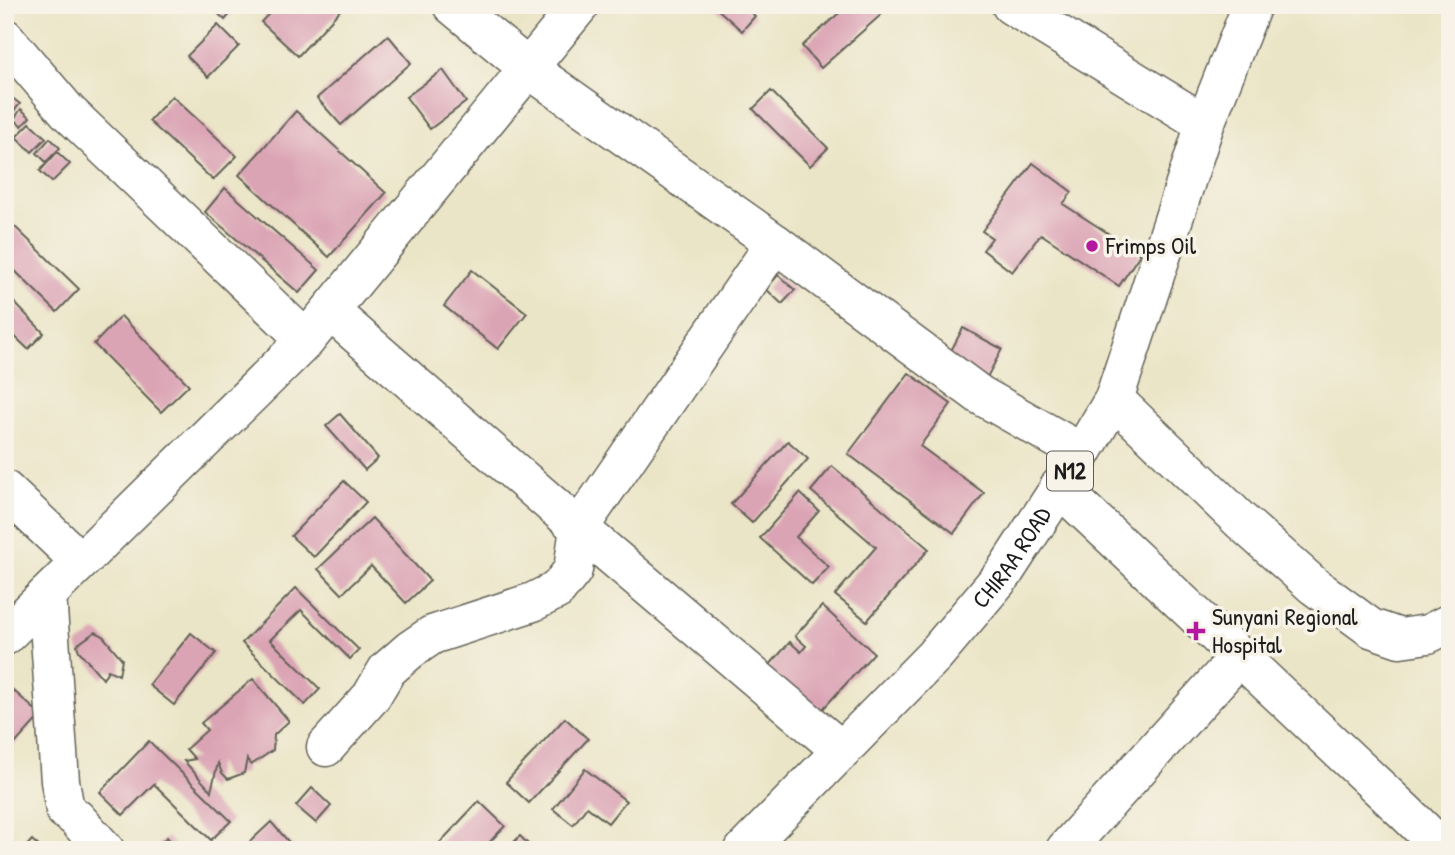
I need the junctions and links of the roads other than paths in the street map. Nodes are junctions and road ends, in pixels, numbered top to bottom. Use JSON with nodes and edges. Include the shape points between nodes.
{"nodes":[{"id":1,"x":452,"y":5,"type":"edge"},
{"id":2,"x":580,"y":5,"type":"edge"},
{"id":3,"x":1011,"y":5,"type":"edge"},
{"id":4,"x":1252,"y":5,"type":"edge"},
{"id":5,"x":5,"y":38,"type":"edge"},
{"id":6,"x":528,"y":69,"type":"junction"},
{"id":7,"x":1205,"y":124,"type":"junction"},
{"id":8,"x":775,"y":243,"type":"junction"},
{"id":9,"x":330,"y":311,"type":"junction"},
{"id":10,"x":306,"y":340,"type":"junction"},
{"id":11,"x":1114,"y":399,"type":"junction"},
{"id":12,"x":1082,"y":453,"type":"junction"},
{"id":13,"x":1059,"y":487,"type":"junction"},
{"id":14,"x":5,"y":490,"type":"edge"},
{"id":15,"x":579,"y":528,"type":"junction"},
{"id":16,"x":80,"y":561,"type":"junction"},
{"id":17,"x":47,"y":596,"type":"junction"},
{"id":18,"x":1450,"y":623,"type":"edge"},
{"id":19,"x":5,"y":636,"type":"edge"},
{"id":20,"x":1239,"y":657,"type":"junction"},
{"id":21,"x":326,"y":747,"type":"dead end"},
{"id":22,"x":842,"y":751,"type":"junction"},
{"id":23,"x":105,"y":850,"type":"edge"},
{"id":24,"x":744,"y":850,"type":"edge"},
{"id":25,"x":1065,"y":850,"type":"edge"},
{"id":26,"x":1444,"y":850,"type":"edge"}],
"edges":[{"from":1,"to":6,"type":"main road"},
{"from":2,"to":6,"type":"main road"},
{"from":3,"to":7,"type":"main road"},
{"from":4,"to":7,"type":"main road","name":"CHIRAA ROAD","number":"N12"},
{"from":5,"to":10,"type":"main road","via":[[68,113]]},
{"from":6,"to":8,"type":"main road"},
{"from":6,"to":9,"type":"main road"},
{"from":7,"to":11,"type":"main road","name":"CHIRAA ROAD","number":"N12"},
{"from":8,"to":12,"type":"main road","via":[[980,395]]},
{"from":8,"to":15,"type":"main road"},
{"from":9,"to":10,"type":"main road"},
{"from":9,"to":15,"type":"main road"},
{"from":10,"to":16,"type":"main road"},
{"from":11,"to":12,"type":"main road","name":"CHIRAA ROAD","number":"N12"},
{"from":11,"to":18,"type":"main road","via":[[1242,522],[1314,586],[1371,628],[1400,638],[1428,634]]},
{"from":12,"to":13,"type":"main road","name":"CHIRAA ROAD","number":"N12"},
{"from":13,"to":20,"type":"main road"},
{"from":13,"to":22,"type":"main road","name":"CHIRAA ROAD","number":"N12","via":[[1003,573],[934,656]]},
{"from":14,"to":16,"type":"main road"},
{"from":15,"to":21,"type":"main road","via":[[573,569],[557,590],[432,635],[387,670],[371,697]]},
{"from":15,"to":22,"type":"main road"},
{"from":16,"to":17,"type":"main road"},
{"from":17,"to":19,"type":"main road"},
{"from":17,"to":23,"type":"main road","via":[[65,810]]},
{"from":20,"to":25,"type":"main road"},
{"from":20,"to":26,"type":"main road"},
{"from":22,"to":24,"type":"main road","name":"CHIRAA ROAD","number":"N12"}]}
